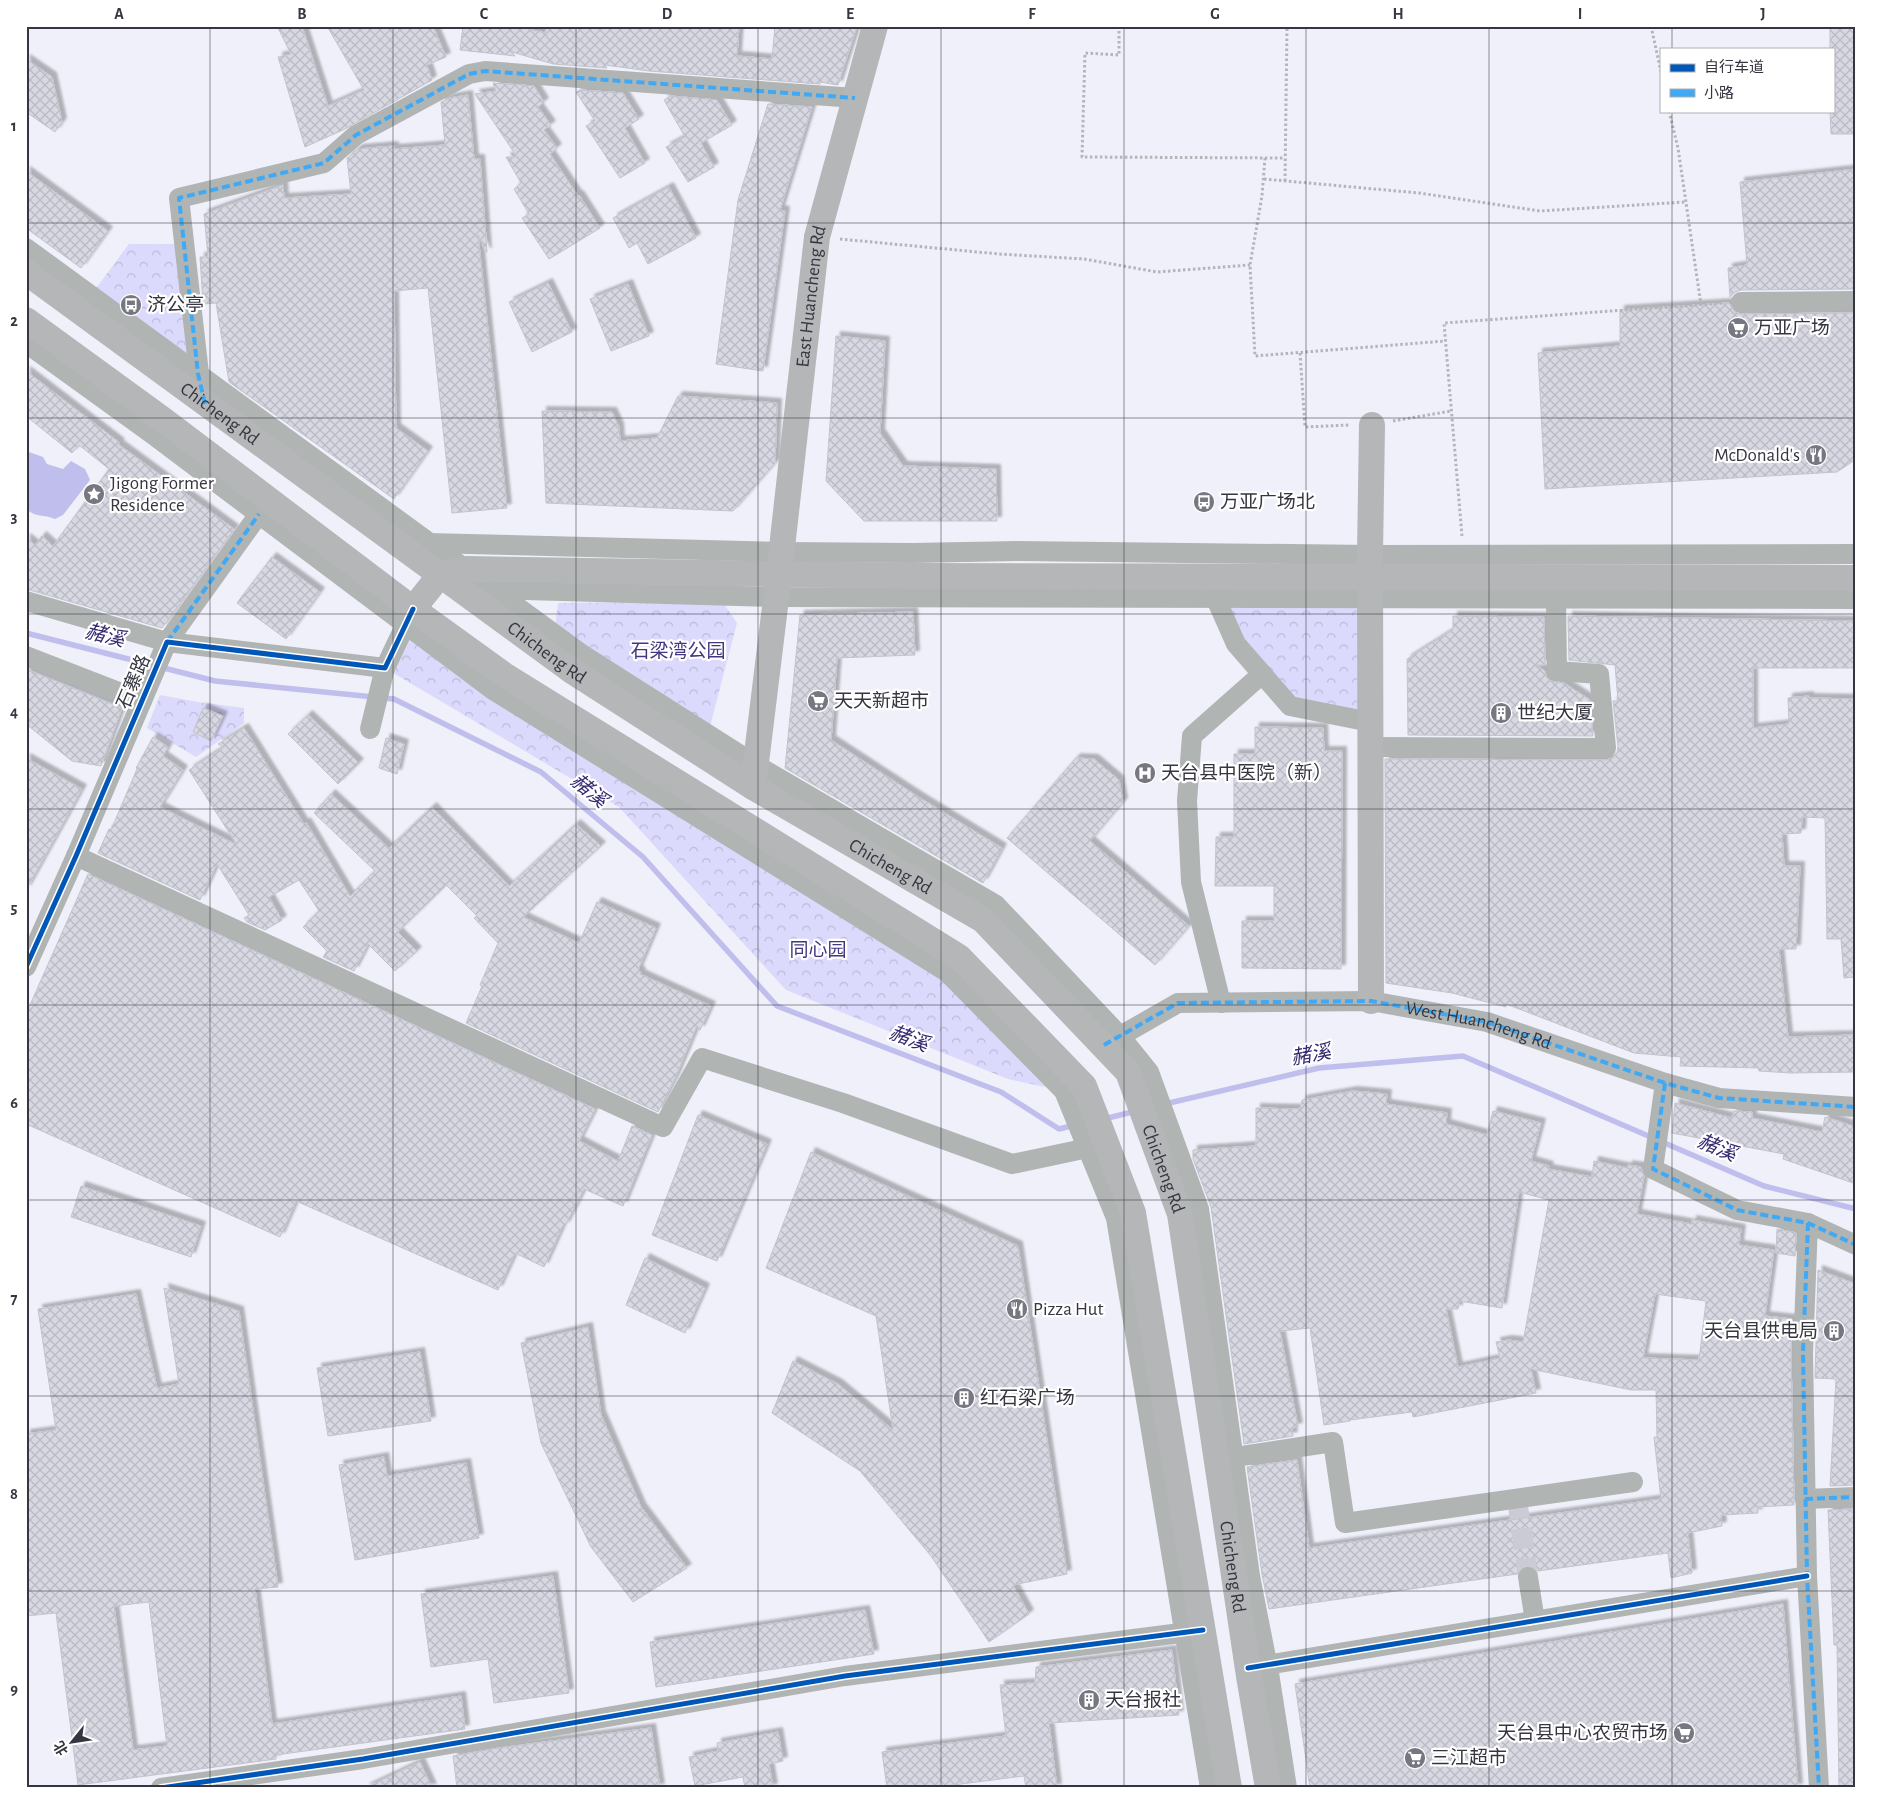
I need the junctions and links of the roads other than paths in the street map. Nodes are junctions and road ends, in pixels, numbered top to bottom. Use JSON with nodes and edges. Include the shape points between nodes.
{"nodes":[{"id":1,"x":875,"y":26,"type":"edge"},
{"id":2,"x":855,"y":98,"type":"junction"},
{"id":3,"x":26,"y":248,"type":"edge"},
{"id":4,"x":26,"y":272,"type":"edge"},
{"id":5,"x":1856,"y":301,"type":"edge"},
{"id":6,"x":1741,"y":302,"type":"road end"},
{"id":7,"x":26,"y":320,"type":"edge"},
{"id":8,"x":26,"y":343,"type":"edge"},
{"id":9,"x":198,"y":374,"type":"junction"},
{"id":10,"x":205,"y":404,"type":"junction"},
{"id":11,"x":1372,"y":425,"type":"dead end"},
{"id":12,"x":259,"y":514,"type":"junction"},
{"id":13,"x":427,"y":543,"type":"junction"},
{"id":14,"x":1856,"y":554,"type":"edge"},
{"id":15,"x":467,"y":569,"type":"junction"},
{"id":16,"x":779,"y":575,"type":"junction"},
{"id":17,"x":440,"y":576,"type":"junction"},
{"id":18,"x":1370,"y":577,"type":"junction"},
{"id":19,"x":1856,"y":578,"type":"edge"},
{"id":20,"x":493,"y":589,"type":"junction"},
{"id":21,"x":1556,"y":598,"type":"junction"},
{"id":22,"x":1216,"y":599,"type":"junction"},
{"id":23,"x":1856,"y":599,"type":"edge"},
{"id":24,"x":26,"y":601,"type":"edge"},
{"id":25,"x":410,"y":617,"type":"junction"},
{"id":26,"x":167,"y":642,"type":"junction"},
{"id":27,"x":26,"y":656,"type":"edge"},
{"id":28,"x":384,"y":668,"type":"junction"},
{"id":29,"x":1262,"y":674,"type":"junction"},
{"id":30,"x":142,"y":701,"type":"junction"},
{"id":31,"x":370,"y":729,"type":"dead end"},
{"id":32,"x":1370,"y":734,"type":"junction"},
{"id":33,"x":755,"y":776,"type":"junction"},
{"id":34,"x":76,"y":856,"type":"junction"},
{"id":35,"x":26,"y":967,"type":"edge"},
{"id":36,"x":1371,"y":1001,"type":"junction"},
{"id":37,"x":1221,"y":1003,"type":"junction"},
{"id":38,"x":1112,"y":1041,"type":"junction"},
{"id":39,"x":1665,"y":1083,"type":"junction"},
{"id":40,"x":1856,"y":1107,"type":"edge"},
{"id":41,"x":1097,"y":1146,"type":"junction"},
{"id":42,"x":1808,"y":1223,"type":"junction"},
{"id":43,"x":1856,"y":1245,"type":"edge"},
{"id":44,"x":1226,"y":1459,"type":"junction"},
{"id":45,"x":1633,"y":1482,"type":"dead end"},
{"id":46,"x":1221,"y":1486,"type":"junction"},
{"id":47,"x":1180,"y":1494,"type":"junction"},
{"id":48,"x":1856,"y":1497,"type":"edge"},
{"id":49,"x":1805,"y":1499,"type":"junction"},
{"id":50,"x":1807,"y":1576,"type":"junction"},
{"id":51,"x":1528,"y":1577,"type":"tunnel mouth"},
{"id":52,"x":1535,"y":1621,"type":"junction"},
{"id":53,"x":1194,"y":1631,"type":"junction"},
{"id":54,"x":1248,"y":1668,"type":"junction"},
{"id":55,"x":161,"y":1788,"type":"edge"},
{"id":56,"x":1210,"y":1788,"type":"edge"},
{"id":57,"x":1229,"y":1788,"type":"edge"},
{"id":58,"x":1268,"y":1788,"type":"edge"},
{"id":59,"x":1287,"y":1788,"type":"edge"},
{"id":60,"x":1819,"y":1788,"type":"edge"}],
"edges":[{"from":1,"to":2,"type":"main road","name":"East Huancheng Rd"},
{"from":2,"to":9,"type":"street","via":[[485,71],[469,74],[356,135],[324,163],[179,198]]},
{"from":2,"to":16,"type":"main road","name":"East Huancheng Rd","via":[[817,237]]},
{"from":3,"to":9,"type":"street"},
{"from":4,"to":10,"type":"main road","name":"Chicheng Rd"},
{"from":5,"to":6,"type":"street"},
{"from":7,"to":25,"type":"main road","name":"Chicheng Rd","via":[[170,425]]},
{"from":8,"to":12,"type":"street"},
{"from":9,"to":10,"type":"street"},
{"from":9,"to":13,"type":"street"},
{"from":10,"to":17,"type":"main road","name":"Chicheng Rd"},
{"from":11,"to":18,"type":"main road"},
{"from":12,"to":25,"type":"street"},
{"from":12,"to":26,"type":"street"},
{"from":13,"to":15,"type":"street"},
{"from":13,"to":16,"type":"street"},
{"from":14,"to":18,"type":"street","via":[[1463,555]]},
{"from":15,"to":16,"type":"main road"},
{"from":15,"to":17,"type":"main road"},
{"from":15,"to":20,"type":"street"},
{"from":16,"to":18,"type":"main road"},
{"from":16,"to":20,"type":"street"},
{"from":16,"to":22,"type":"street"},
{"from":16,"to":33,"type":"main road","name":"East Huancheng Rd"},
{"from":17,"to":25,"type":"main road"},
{"from":17,"to":33,"type":"main road","name":"Chicheng Rd","via":[[572,671]]},
{"from":18,"to":19,"type":"main road"},
{"from":18,"to":21,"type":"street"},
{"from":18,"to":22,"type":"street"},
{"from":18,"to":32,"type":"main road"},
{"from":20,"to":33,"type":"street"},
{"from":21,"to":23,"type":"street"},
{"from":21,"to":32,"type":"street","via":[[1557,671],[1600,674],[1606,748]]},
{"from":22,"to":29,"type":"street","via":[[1236,644]]},
{"from":24,"to":26,"type":"street"},
{"from":25,"to":28,"type":"street"},
{"from":25,"to":41,"type":"main road","name":"Chicheng Rd","via":[[959,957],[1074,1089]]},
{"from":26,"to":28,"type":"street","name":"石寨路"},
{"from":26,"to":30,"type":"street","name":"石寨路"},
{"from":27,"to":30,"type":"street"},
{"from":28,"to":31,"type":"street"},
{"from":29,"to":32,"type":"street","via":[[1290,706]]},
{"from":29,"to":37,"type":"street","via":[[1192,736],[1187,801],[1191,882]]},
{"from":30,"to":34,"type":"street","name":"石寨路"},
{"from":32,"to":36,"type":"main road"},
{"from":33,"to":38,"type":"main road","name":"Chicheng Rd","via":[[983,920]]},
{"from":34,"to":35,"type":"street","name":"石寨路"},
{"from":34,"to":41,"type":"street","via":[[663,1127],[702,1058],[843,1103],[1012,1164]]},
{"from":36,"to":37,"type":"street","name":"West Huancheng Rd"},
{"from":36,"to":39,"type":"street","name":"West Huancheng Rd","via":[[1486,1022]]},
{"from":37,"to":38,"type":"street","name":"West Huancheng Rd","via":[[1178,1003]]},
{"from":38,"to":44,"type":"main road","name":"Chicheng Rd","via":[[1138,1072],[1163,1140]]},
{"from":39,"to":40,"type":"street","name":"West Huancheng Rd","via":[[1719,1098]]},
{"from":39,"to":42,"type":"street","via":[[1653,1169],[1737,1210]]},
{"from":41,"to":47,"type":"main road","name":"Chicheng Rd","via":[[1133,1213]]},
{"from":41,"to":53,"type":"street","via":[[1116,1218]]},
{"from":42,"to":43,"type":"street"},
{"from":42,"to":49,"type":"street","via":[[1803,1353]]},
{"from":44,"to":45,"type":"street","via":[[1333,1442],[1345,1523]]},
{"from":44,"to":46,"type":"main road","name":"Chicheng Rd"},
{"from":44,"to":59,"type":"street","via":[[1269,1673]]},
{"from":46,"to":47,"type":"main road"},
{"from":46,"to":54,"type":"main road","name":"Chicheng Rd"},
{"from":47,"to":53,"type":"main road","name":"Chicheng Rd"},
{"from":48,"to":49,"type":"street"},
{"from":49,"to":50,"type":"street"},
{"from":50,"to":52,"type":"street"},
{"from":50,"to":60,"type":"street"},
{"from":51,"to":52,"type":"street"},
{"from":52,"to":54,"type":"street"},
{"from":53,"to":55,"type":"street","via":[[845,1676],[363,1759]]},
{"from":53,"to":56,"type":"street"},
{"from":53,"to":57,"type":"main road","name":"Chicheng Rd"},
{"from":54,"to":58,"type":"main road","name":"Chicheng Rd"}]}
